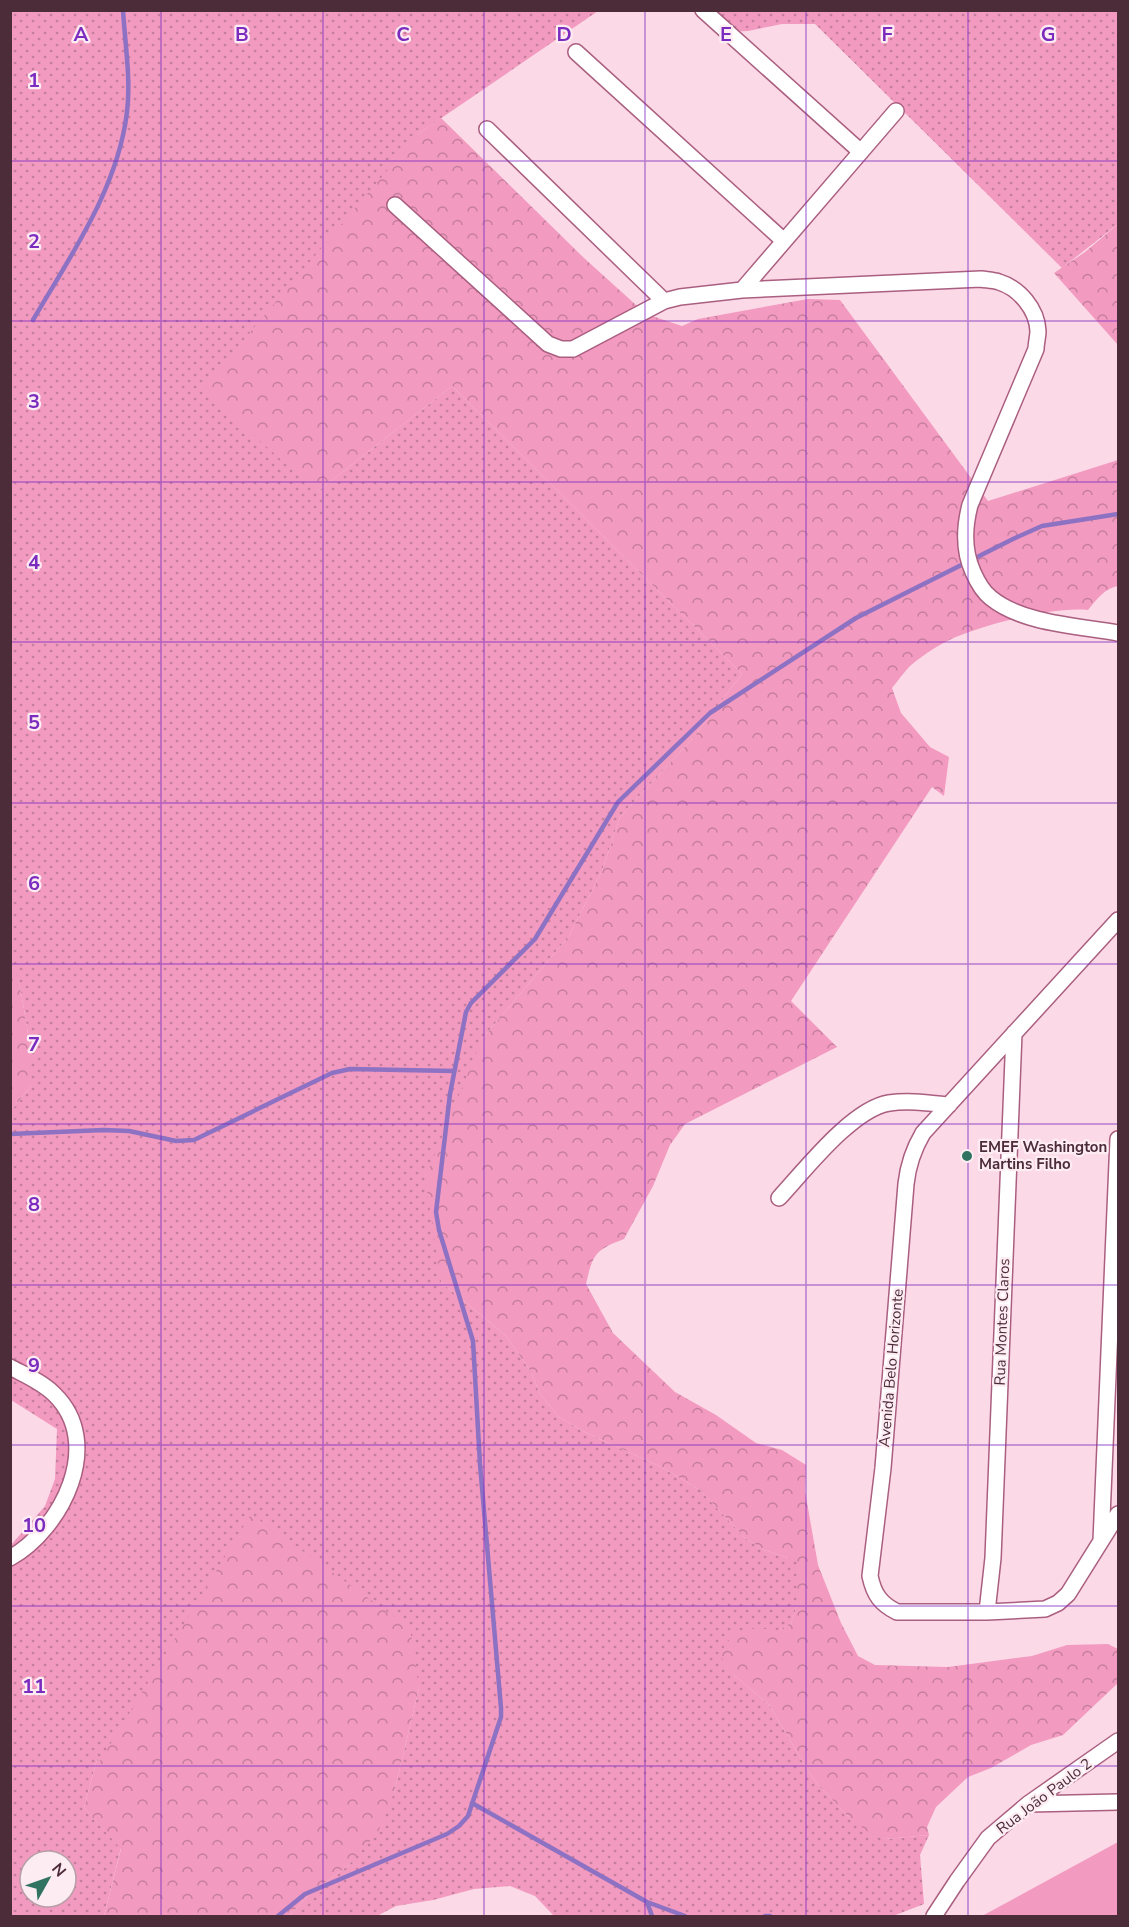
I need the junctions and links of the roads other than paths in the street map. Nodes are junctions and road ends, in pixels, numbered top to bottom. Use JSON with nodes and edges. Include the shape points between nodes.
{"nodes":[{"id":1,"x":703,"y":10,"type":"edge"},
{"id":2,"x":576,"y":52,"type":"dead end"},
{"id":3,"x":896,"y":111,"type":"dead end"},
{"id":4,"x":487,"y":129,"type":"dead end"},
{"id":5,"x":861,"y":152,"type":"junction"},
{"id":6,"x":395,"y":205,"type":"dead end"},
{"id":7,"x":784,"y":241,"type":"junction"},
{"id":8,"x":742,"y":290,"type":"junction"},
{"id":9,"x":664,"y":301,"type":"junction"},
{"id":10,"x":1119,"y":633,"type":"edge"},
{"id":11,"x":1119,"y":920,"type":"edge"},
{"id":12,"x":1014,"y":1033,"type":"junction"},
{"id":13,"x":949,"y":1106,"type":"junction"},
{"id":14,"x":1119,"y":1139,"type":"edge"},
{"id":15,"x":779,"y":1198,"type":"dead end"},
{"id":16,"x":10,"y":1367,"type":"edge"},
{"id":17,"x":1119,"y":1514,"type":"edge"},
{"id":18,"x":1101,"y":1541,"type":"junction"},
{"id":19,"x":10,"y":1558,"type":"edge"},
{"id":20,"x":987,"y":1612,"type":"junction"},
{"id":21,"x":1119,"y":1741,"type":"edge"},
{"id":22,"x":1119,"y":1802,"type":"edge"},
{"id":23,"x":1028,"y":1804,"type":"junction"},
{"id":24,"x":934,"y":1917,"type":"edge"}],
"edges":[{"from":1,"to":5,"type":"street"},
{"from":2,"to":7,"type":"street"},
{"from":3,"to":5,"type":"street"},
{"from":4,"to":9,"type":"street"},
{"from":5,"to":7,"type":"street"},
{"from":6,"to":9,"type":"street","via":[[548,344],[561,349],[573,349]]},
{"from":7,"to":8,"type":"street"},
{"from":8,"to":9,"type":"street"},
{"from":8,"to":10,"type":"street","via":[[981,279],[1014,288],[1035,315],[1036,349],[970,505],[965,523],[969,563],[989,597],[1006,608],[1041,620]]},
{"from":11,"to":12,"type":"street","name":"Avenida Belo Horizonte"},
{"from":12,"to":13,"type":"street","name":"Avenida Belo Horizonte"},
{"from":12,"to":20,"type":"street","name":"Rua Montes Claros","via":[[993,1558]]},
{"from":13,"to":15,"type":"street","via":[[909,1101],[886,1103],[866,1112],[846,1127]]},
{"from":13,"to":20,"type":"street","name":"Avenida Belo Horizonte","via":[[923,1133],[908,1167],[870,1576],[878,1599],[897,1612]]},
{"from":14,"to":18,"type":"street"},
{"from":16,"to":19,"type":"street","via":[[39,1382],[65,1407],[74,1425],[78,1450],[74,1476],[63,1501],[33,1542]]},
{"from":17,"to":18,"type":"street","name":"Avenida Belo Horizonte"},
{"from":18,"to":20,"type":"street","name":"Avenida Belo Horizonte","via":[[1068,1594],[1058,1603],[1045,1610]]},
{"from":21,"to":23,"type":"street","name":"Rua João Paulo 2"},
{"from":22,"to":23,"type":"street"},
{"from":23,"to":24,"type":"street","name":"Rua João Paulo 2","via":[[988,1838]]}]}
